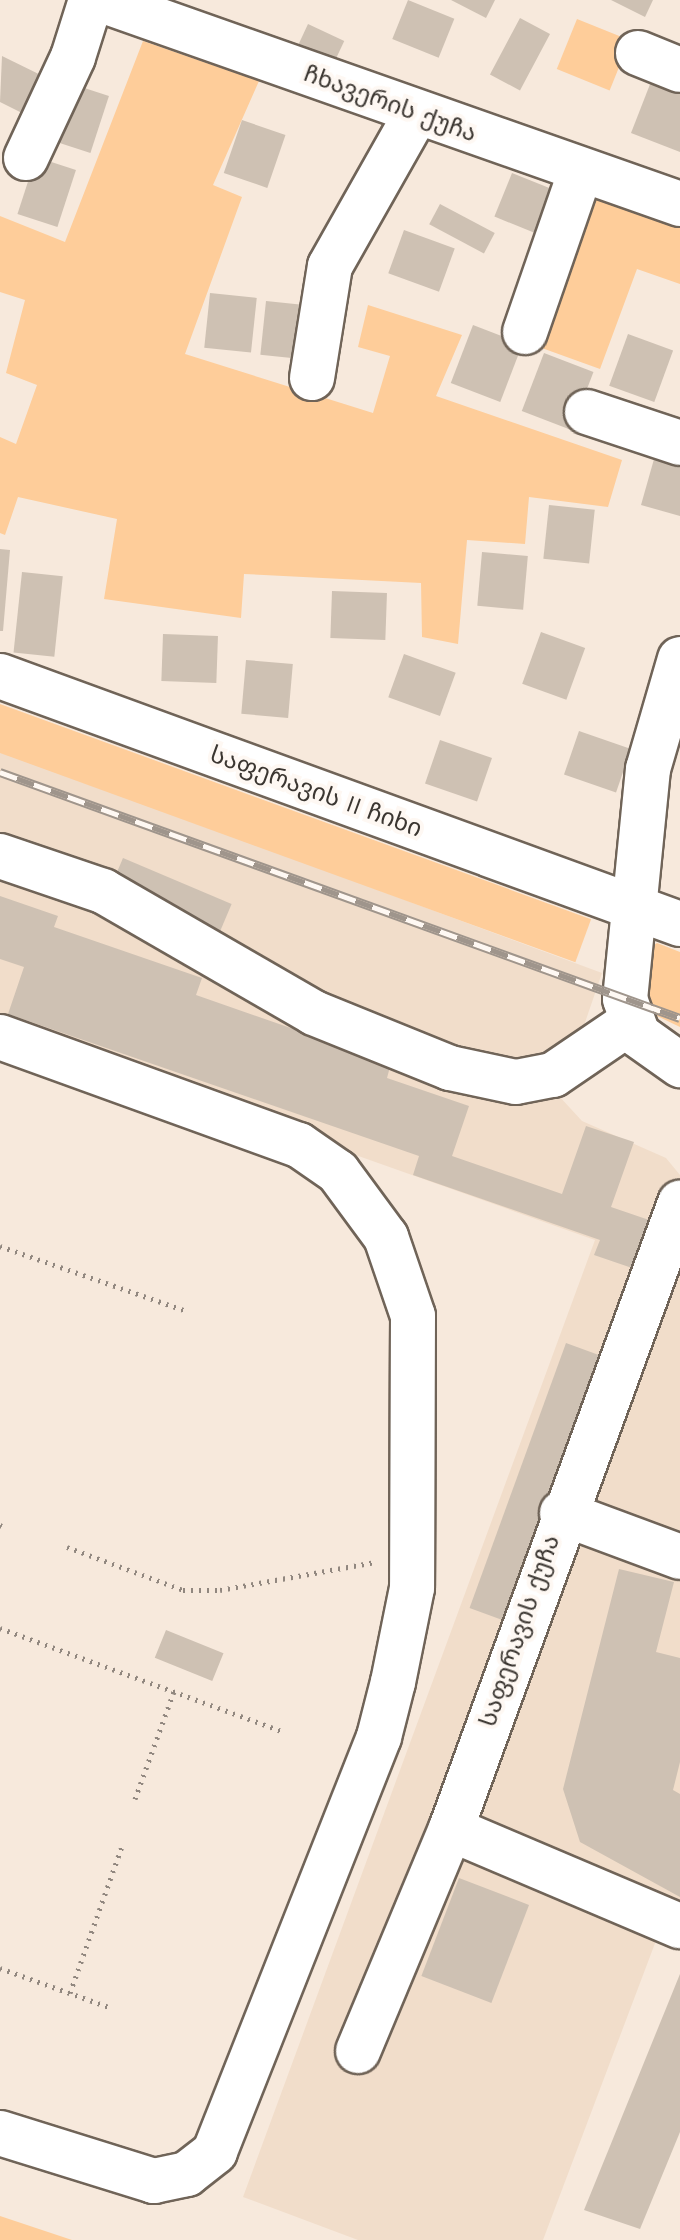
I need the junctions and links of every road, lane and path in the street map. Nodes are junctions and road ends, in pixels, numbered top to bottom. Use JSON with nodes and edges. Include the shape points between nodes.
{"nodes":[{"id":1,"x":91,"y":0,"type":"edge"},
{"id":2,"x":101,"y":0,"type":"edge"},
{"id":3,"x":638,"y":53,"type":"dead end"},
{"id":4,"x":680,"y":70,"type":"edge"},
{"id":5,"x":416,"y":114,"type":"junction"},
{"id":6,"x":26,"y":158,"type":"dead end"},
{"id":7,"x":581,"y":170,"type":"junction"},
{"id":8,"x":680,"y":204,"type":"edge"},
{"id":9,"x":525,"y":332,"type":"dead end"},
{"id":10,"x":312,"y":378,"type":"dead end"},
{"id":11,"x":587,"y":412,"type":"dead end"},
{"id":12,"x":680,"y":443,"type":"edge"},
{"id":13,"x":680,"y":659,"type":"edge"},
{"id":14,"x":0,"y":676,"type":"edge"},
{"id":15,"x":0,"y":856,"type":"edge"},
{"id":16,"x":631,"y":906,"type":"junction"},
{"id":17,"x":680,"y":924,"type":"edge"},
{"id":18,"x":631,"y":1022,"type":"junction"},
{"id":19,"x":0,"y":1037,"type":"edge"},
{"id":20,"x":680,"y":1065,"type":"edge"},
{"id":21,"x":680,"y":1203,"type":"edge"},
{"id":22,"x":0,"y":1246,"type":"edge"},
{"id":23,"x":187,"y":1311,"type":"dead end"},
{"id":24,"x":562,"y":1513,"type":"junction"},
{"id":25,"x":67,"y":1547,"type":"dead end"},
{"id":26,"x":411,"y":1555,"type":"junction"},
{"id":27,"x":680,"y":1557,"type":"edge"},
{"id":28,"x":0,"y":1628,"type":"edge"},
{"id":29,"x":174,"y":1691,"type":"junction"},
{"id":30,"x":282,"y":1731,"type":"dead end"},
{"id":31,"x":135,"y":1799,"type":"dead end"},
{"id":32,"x":451,"y":1829,"type":"junction"},
{"id":33,"x":122,"y":1846,"type":"dead end"},
{"id":34,"x":680,"y":1926,"type":"edge"},
{"id":35,"x":0,"y":1968,"type":"edge"},
{"id":36,"x":70,"y":1993,"type":"junction"},
{"id":37,"x":109,"y":2007,"type":"dead end"},
{"id":38,"x":358,"y":2051,"type":"dead end"},
{"id":39,"x":0,"y":2133,"type":"edge"}],
"edges":[{"from":1,"to":6,"type":"street","via":[[73,57]]},
{"from":2,"to":5,"type":"street","name":"ჩხავერის ქუჩა"},
{"from":3,"to":4,"type":"street"},
{"from":5,"to":7,"type":"street","name":"ჩხავერის ქუჩა"},
{"from":5,"to":10,"type":"street","via":[[330,266]]},
{"from":7,"to":8,"type":"street","name":"ჩხავერის ქუჩა"},
{"from":7,"to":9,"type":"street"},
{"from":11,"to":12,"type":"street"},
{"from":13,"to":16,"type":"street","via":[[648,769]]},
{"from":14,"to":16,"type":"street","name":"საფერავის II ჩიხი"},
{"from":15,"to":18,"type":"street","via":[[103,891],[302,1007],[450,1068],[516,1082],[553,1075]]},
{"from":16,"to":17,"type":"street"},
{"from":16,"to":18,"type":"street","via":[[625,999]]},
{"from":18,"to":20,"type":"street","via":[[651,1048]]},
{"from":19,"to":26,"type":"street","via":[[299,1145],[338,1172],[386,1237],[413,1316]]},
{"from":21,"to":24,"type":"street","name":"საფერავის ქუჩა"},
{"from":22,"to":23,"type":"path"},
{"from":24,"to":27,"type":"street"},
{"from":24,"to":32,"type":"street","name":"საფერავის ქუჩა"},
{"from":25,"to":26,"type":"path","via":[[183,1590],[220,1590]]},
{"from":26,"to":39,"type":"street","via":[[412,1588],[379,1737],[215,2152],[187,2174],[154,2181]]},
{"from":28,"to":29,"type":"path"},
{"from":29,"to":30,"type":"path"},
{"from":29,"to":31,"type":"path"},
{"from":32,"to":34,"type":"street"},
{"from":32,"to":38,"type":"street","name":"საფერავის ქუჩა"},
{"from":33,"to":36,"type":"path"},
{"from":35,"to":36,"type":"path"},
{"from":36,"to":37,"type":"path"}]}
